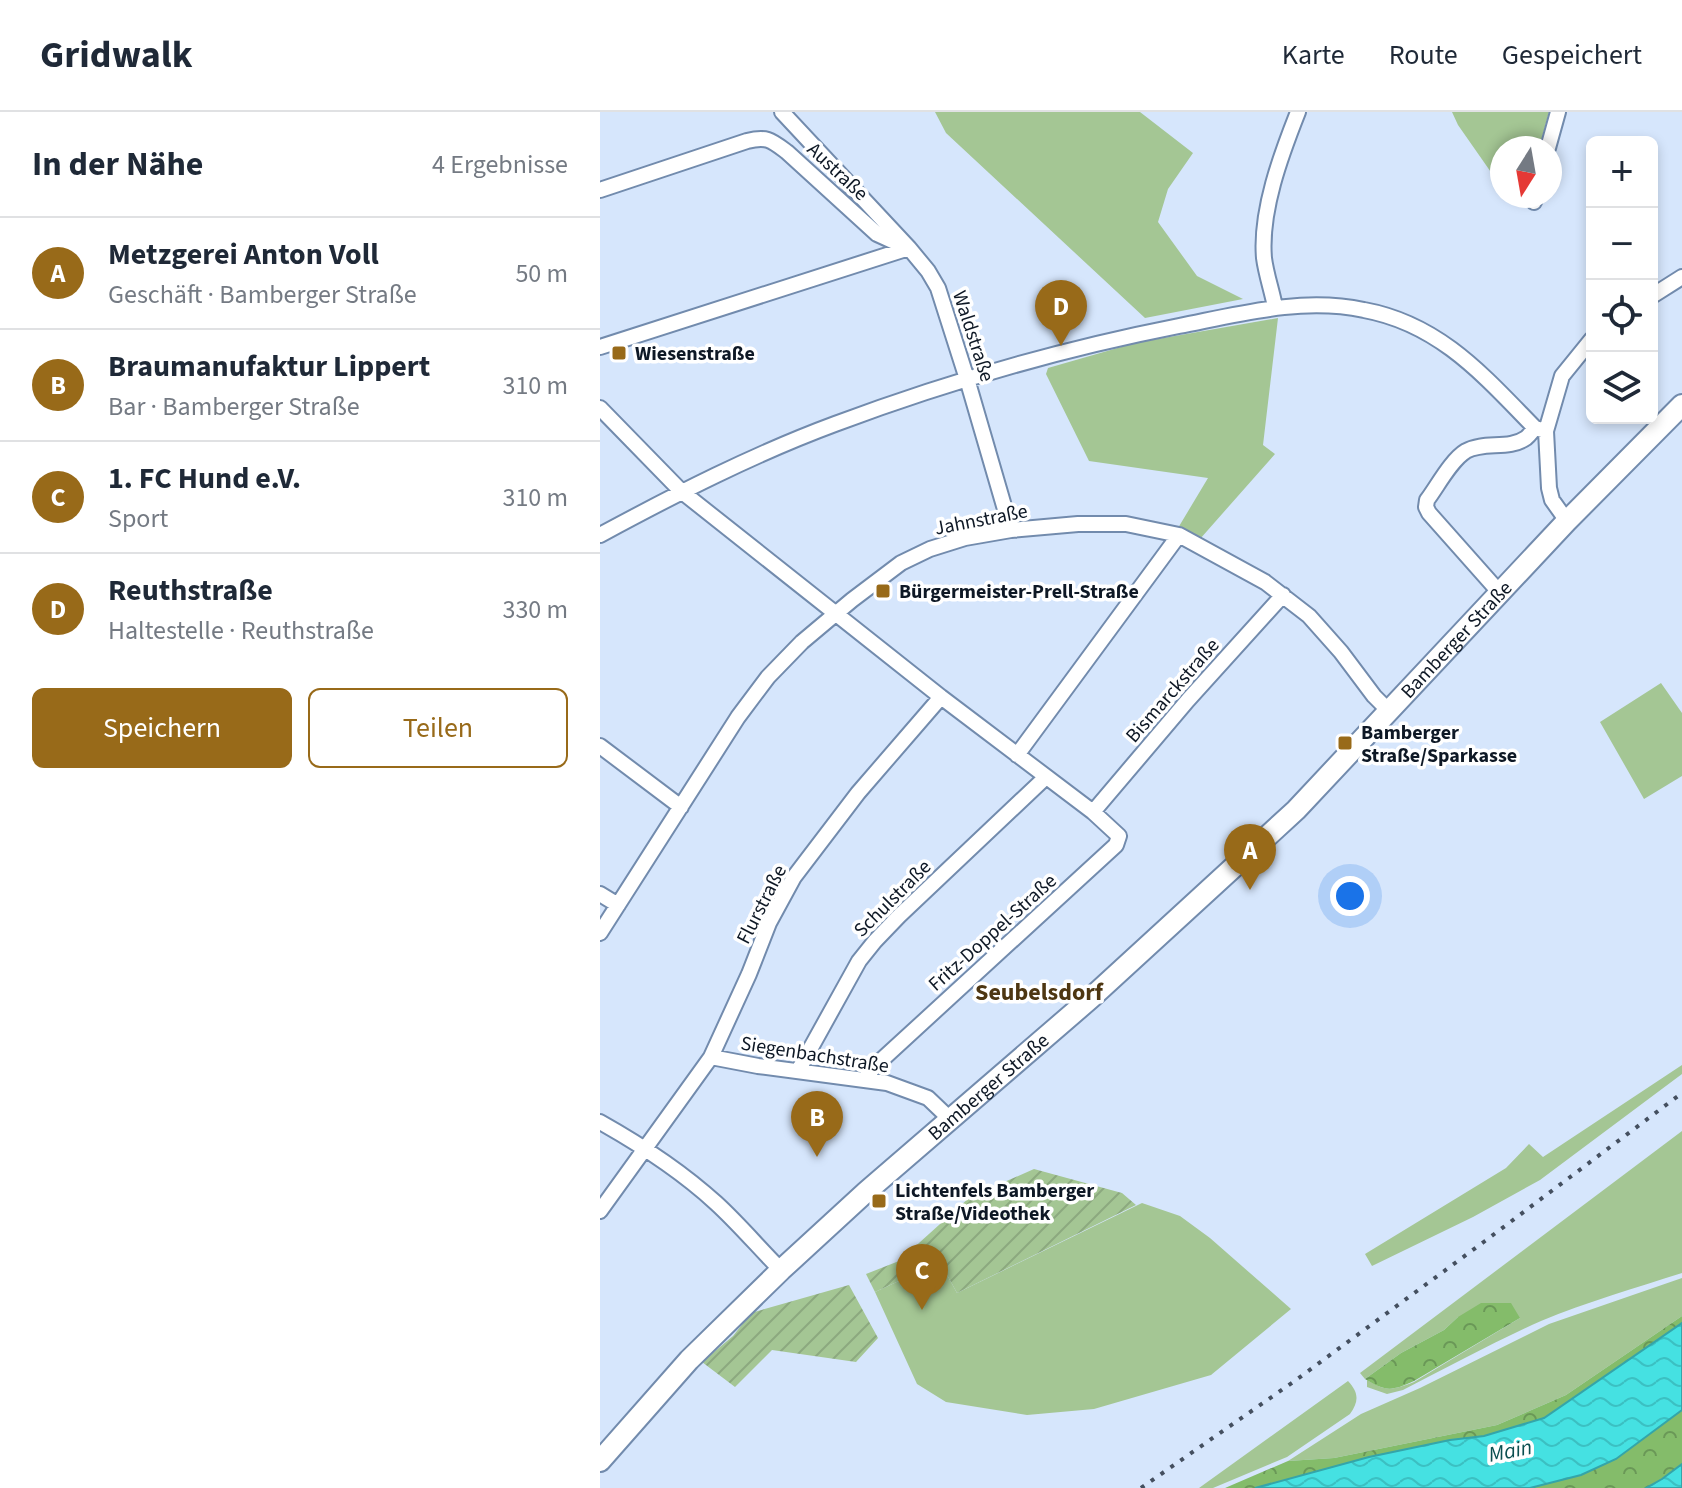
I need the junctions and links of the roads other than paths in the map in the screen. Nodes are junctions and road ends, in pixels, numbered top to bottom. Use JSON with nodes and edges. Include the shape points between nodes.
{"nodes":[{"id":1,"x":782,"y":112,"type":"edge"},
{"id":2,"x":1298,"y":112,"type":"edge"},
{"id":3,"x":1558,"y":112,"type":"edge"},
{"id":4,"x":1551,"y":136,"type":"edge"},
{"id":5,"x":600,"y":190,"type":"edge"},
{"id":6,"x":909,"y":248,"type":"junction"},
{"id":7,"x":1682,"y":277,"type":"edge"},
{"id":8,"x":1658,"y":292,"type":"edge"},
{"id":9,"x":1275,"y":307,"type":"junction"},
{"id":10,"x":1586,"y":346,"type":"edge"},
{"id":11,"x":600,"y":347,"type":"edge"},
{"id":12,"x":967,"y":379,"type":"junction"},
{"id":13,"x":1682,"y":405,"type":"edge"},
{"id":14,"x":600,"y":408,"type":"edge"},
{"id":15,"x":1541,"y":430,"type":"junction"},
{"id":16,"x":681,"y":491,"type":"junction"},
{"id":17,"x":1567,"y":521,"type":"junction"},
{"id":18,"x":1011,"y":530,"type":"junction"},
{"id":19,"x":600,"y":535,"type":"edge"},
{"id":20,"x":1179,"y":535,"type":"junction"},
{"id":21,"x":1500,"y":593,"type":"junction"},
{"id":22,"x":1283,"y":595,"type":"junction"},
{"id":23,"x":834,"y":614,"type":"junction"},
{"id":24,"x":941,"y":697,"type":"junction"},
{"id":25,"x":1388,"y":710,"type":"junction"},
{"id":26,"x":600,"y":746,"type":"edge"},
{"id":27,"x":1017,"y":755,"type":"junction"},
{"id":28,"x":1046,"y":777,"type":"junction"},
{"id":29,"x":681,"y":807,"type":"junction"},
{"id":30,"x":1093,"y":812,"type":"junction"},
{"id":31,"x":600,"y":894,"type":"edge"},
{"id":32,"x":618,"y":905,"type":"junction"},
{"id":33,"x":600,"y":933,"type":"edge"},
{"id":34,"x":711,"y":1057,"type":"junction"},
{"id":35,"x":798,"y":1071,"type":"junction"},
{"id":36,"x":864,"y":1080,"type":"junction"},
{"id":37,"x":950,"y":1119,"type":"junction"},
{"id":38,"x":600,"y":1122,"type":"edge"},
{"id":39,"x":645,"y":1147,"type":"junction"},
{"id":40,"x":600,"y":1211,"type":"edge"},
{"id":41,"x":781,"y":1270,"type":"junction"},
{"id":42,"x":600,"y":1461,"type":"edge"}],
"edges":[{"from":1,"to":6,"type":"street","name":"Waldstraße"},
{"from":2,"to":9,"type":"street","via":[[1264,231],[1264,259]]},
{"from":3,"to":4,"type":"street"},
{"from":5,"to":6,"type":"street","name":"Austraße","via":[[747,141],[771,140],[877,234]]},
{"from":6,"to":11,"type":"street"},
{"from":6,"to":12,"type":"street","name":"Waldstraße","via":[[938,288]]},
{"from":7,"to":8,"type":"street"},
{"from":9,"to":12,"type":"street","via":[[1131,336]]},
{"from":9,"to":15,"type":"street","via":[[1364,310],[1423,330],[1466,359]]},
{"from":10,"to":15,"type":"street","via":[[1562,376]]},
{"from":12,"to":16,"type":"street","via":[[834,424]]},
{"from":12,"to":18,"type":"street","name":"Waldstraße"},
{"from":13,"to":17,"type":"street","name":"Bamberger Straße"},
{"from":14,"to":16,"type":"street"},
{"from":15,"to":17,"type":"street","via":[[1552,500]]},
{"from":15,"to":21,"type":"street","via":[[1516,442],[1468,450],[1427,500],[1429,513]]},
{"from":16,"to":19,"type":"street"},
{"from":16,"to":23,"type":"street"},
{"from":17,"to":21,"type":"street","name":"Bamberger Straße"},
{"from":18,"to":20,"type":"street","name":"Jahnstraße","via":[[1126,524]]},
{"from":18,"to":23,"type":"street","name":"Jahnstraße","via":[[930,549],[901,563]]},
{"from":20,"to":22,"type":"street","name":"Jahnstraße"},
{"from":20,"to":27,"type":"street"},
{"from":21,"to":25,"type":"street","name":"Bamberger Straße"},
{"from":22,"to":25,"type":"street","name":"Jahnstraße","via":[[1309,616]]},
{"from":22,"to":30,"type":"street","name":"Bismarckstraße"},
{"from":23,"to":24,"type":"street"},
{"from":23,"to":29,"type":"street","name":"Jahnstraße","via":[[768,677]]},
{"from":24,"to":27,"type":"street"},
{"from":24,"to":34,"type":"street","name":"Flurstraße","via":[[794,877]]},
{"from":25,"to":37,"type":"street","name":"Bamberger Straße","via":[[1240,863]]},
{"from":26,"to":29,"type":"street"},
{"from":27,"to":28,"type":"street"},
{"from":28,"to":30,"type":"street"},
{"from":28,"to":35,"type":"street","name":"Schulstraße","via":[[875,941]]},
{"from":29,"to":32,"type":"street","name":"Jahnstraße"},
{"from":30,"to":36,"type":"street","name":"Fritz-Doppel-Straße","via":[[1119,836],[1116,845]]},
{"from":31,"to":32,"type":"street"},
{"from":32,"to":33,"type":"street","name":"Jahnstraße"},
{"from":34,"to":35,"type":"street","name":"Siegenbachstraße"},
{"from":34,"to":39,"type":"street","name":"Flurstraße"},
{"from":35,"to":36,"type":"street","name":"Siegenbachstraße"},
{"from":36,"to":37,"type":"street","name":"Siegenbachstraße","via":[[928,1098]]},
{"from":37,"to":41,"type":"street","name":"Bamberger Straße"},
{"from":38,"to":39,"type":"street"},
{"from":39,"to":40,"type":"street","name":"Flurstraße"},
{"from":39,"to":41,"type":"street","via":[[717,1203]]},
{"from":41,"to":42,"type":"street","name":"Bamberger Straße","via":[[689,1360]]}]}
